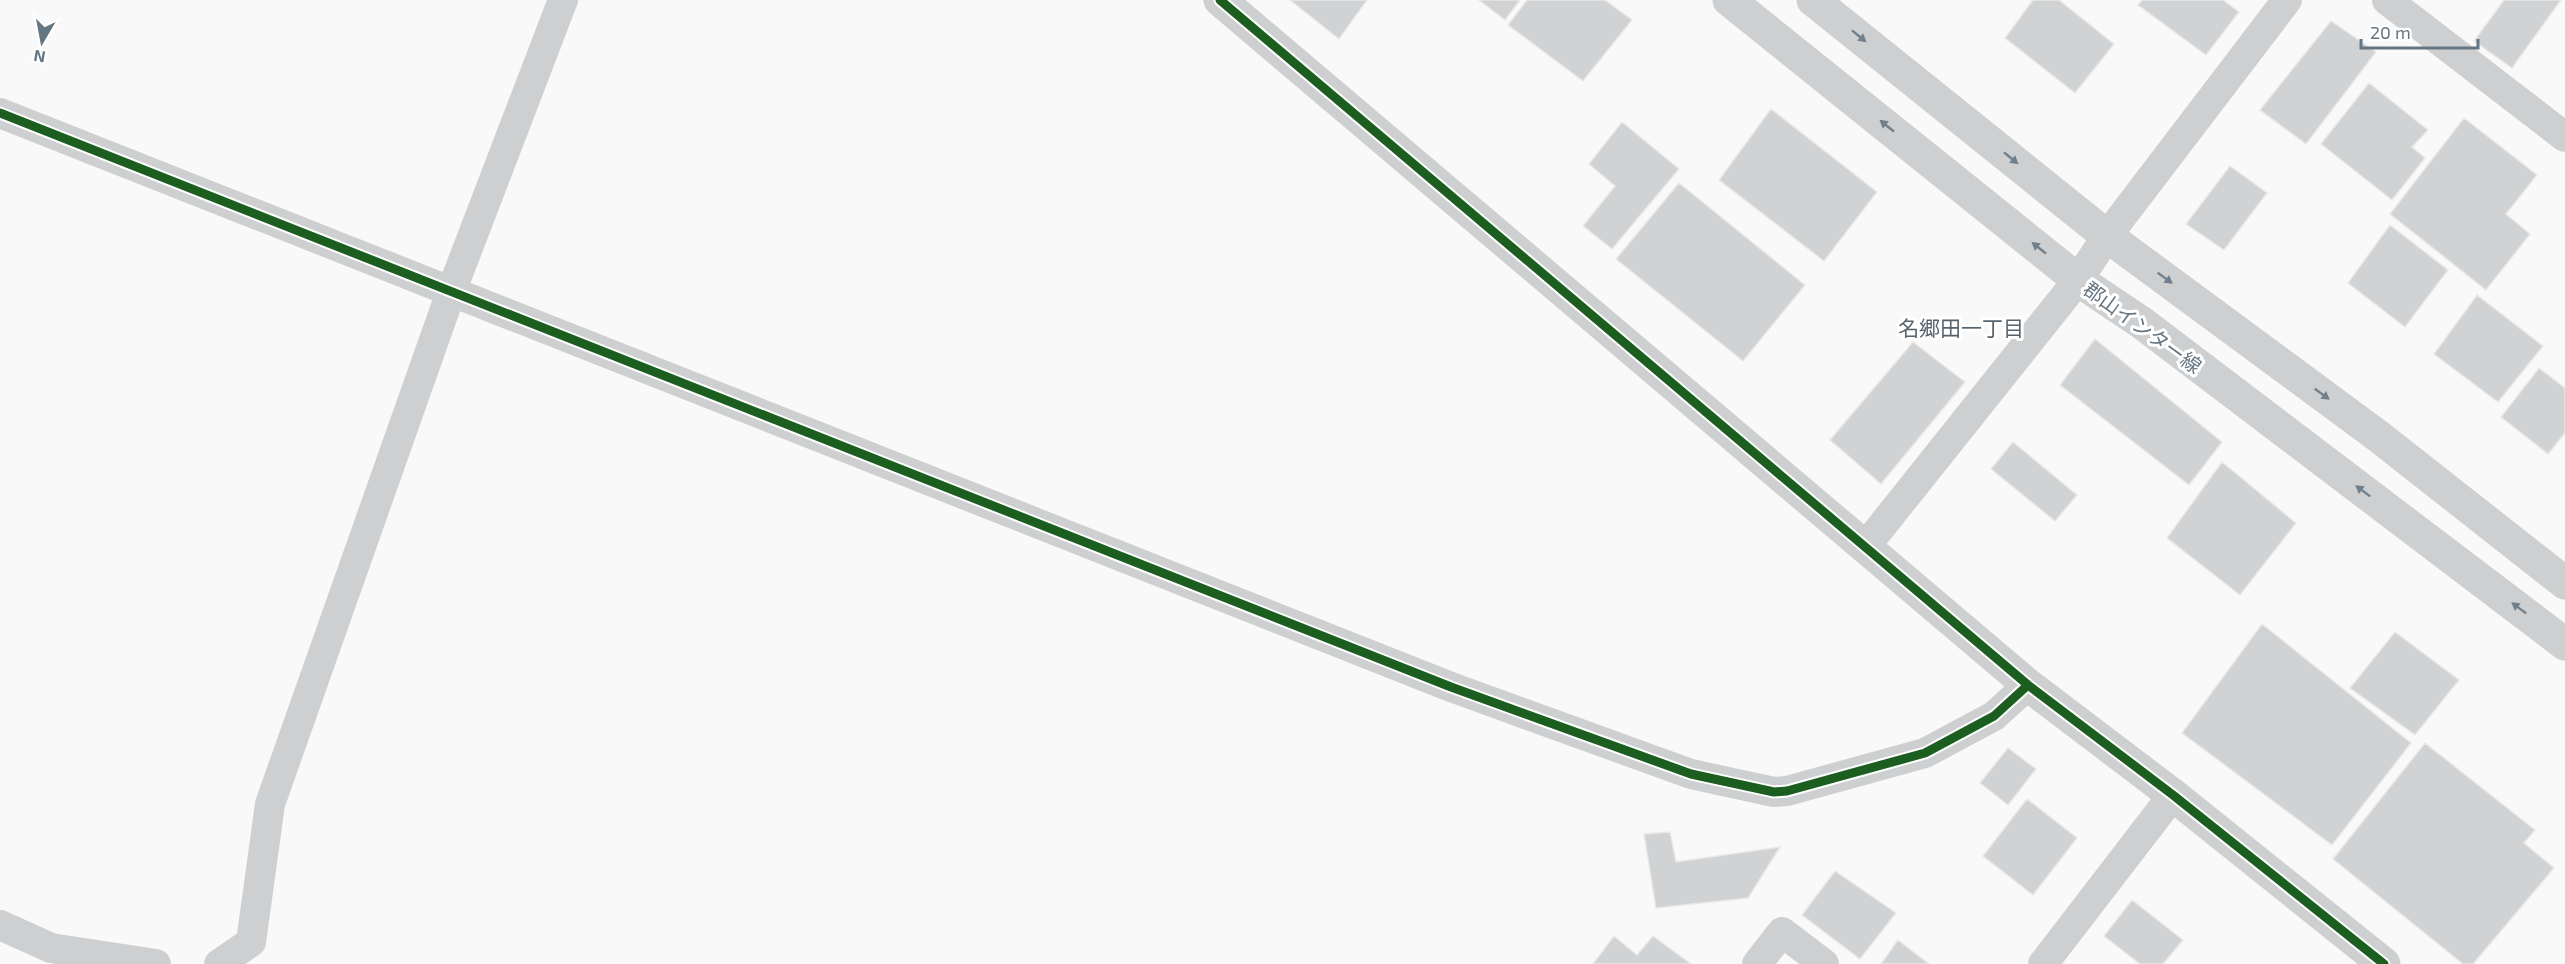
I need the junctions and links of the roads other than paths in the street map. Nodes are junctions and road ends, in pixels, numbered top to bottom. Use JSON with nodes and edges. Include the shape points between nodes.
{"nodes":[{"id":1,"x":563,"y":0,"type":"edge"},
{"id":2,"x":1220,"y":0,"type":"edge"},
{"id":3,"x":1729,"y":0,"type":"edge"},
{"id":4,"x":1813,"y":0,"type":"edge"},
{"id":5,"x":2287,"y":0,"type":"edge"},
{"id":6,"x":2387,"y":0,"type":"edge"},
{"id":7,"x":0,"y":113,"type":"edge"},
{"id":8,"x":2565,"y":136,"type":"edge"},
{"id":9,"x":2107,"y":236,"type":"junction"},
{"id":10,"x":2078,"y":280,"type":"junction"},
{"id":11,"x":451,"y":292,"type":"junction"},
{"id":12,"x":1864,"y":547,"type":"junction"},
{"id":13,"x":2565,"y":584,"type":"edge"},
{"id":14,"x":2565,"y":644,"type":"edge"},
{"id":15,"x":2028,"y":685,"type":"junction"},
{"id":16,"x":2173,"y":795,"type":"junction"},
{"id":17,"x":0,"y":925,"type":"edge"},
{"id":18,"x":47,"y":956,"type":"edge"},
{"id":19,"x":156,"y":964,"type":"edge"},
{"id":20,"x":219,"y":964,"type":"edge"},
{"id":21,"x":1757,"y":964,"type":"edge"},
{"id":22,"x":1824,"y":964,"type":"edge"},
{"id":23,"x":2043,"y":964,"type":"edge"},
{"id":24,"x":2384,"y":964,"type":"edge"}],
"edges":[{"from":1,"to":11,"type":"street"},
{"from":2,"to":12,"type":"street"},
{"from":10,"to":3,"type":"street","name":"郡山インター線","one_way":true},
{"from":4,"to":9,"type":"street","one_way":true},
{"from":5,"to":9,"type":"street"},
{"from":6,"to":8,"type":"street"},
{"from":7,"to":11,"type":"street"},
{"from":9,"to":10,"type":"street"},
{"from":9,"to":13,"type":"street","one_way":true,"via":[[2378,436]]},
{"from":10,"to":12,"type":"street"},
{"from":14,"to":10,"type":"street","name":"郡山インター線","one_way":true,"via":[[2142,323]]},
{"from":11,"to":15,"type":"street","via":[[1450,687],[1691,774],[1756,789],[1787,791],[1925,753],[1994,716]]},
{"from":11,"to":20,"type":"street","via":[[270,804],[251,942]]},
{"from":12,"to":15,"type":"street"},
{"from":15,"to":16,"type":"street"},
{"from":16,"to":23,"type":"street"},
{"from":16,"to":24,"type":"street"},
{"from":17,"to":18,"type":"street"},
{"from":18,"to":19,"type":"street"},
{"from":21,"to":22,"type":"street","via":[[1782,932]]}]}
